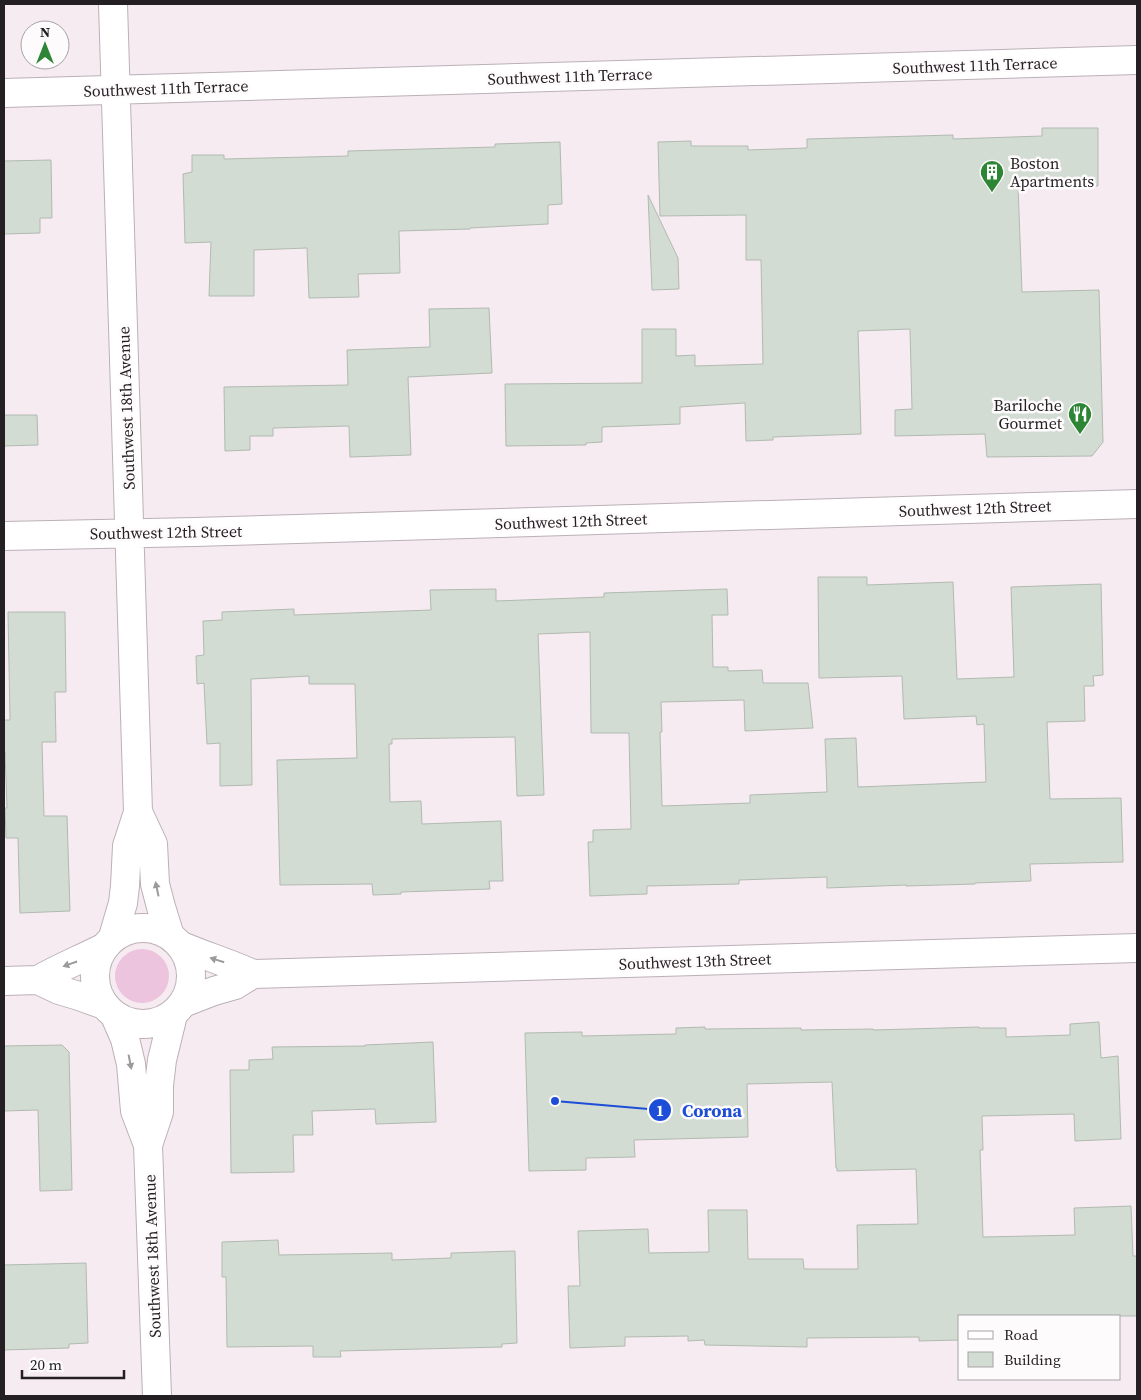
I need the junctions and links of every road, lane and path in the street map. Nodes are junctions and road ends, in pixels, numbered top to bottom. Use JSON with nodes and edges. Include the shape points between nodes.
{"nodes":[{"id":1,"x":114,"y":4,"type":"edge"},
{"id":2,"x":1137,"y":60,"type":"edge"},
{"id":3,"x":116,"y":90,"type":"junction"},
{"id":4,"x":4,"y":93,"type":"edge"},
{"id":5,"x":1137,"y":504,"type":"edge"},
{"id":6,"x":130,"y":533,"type":"junction"},
{"id":7,"x":4,"y":536,"type":"edge"},
{"id":8,"x":138,"y":812,"type":"junction"},
{"id":9,"x":176,"y":941,"type":"junction"},
{"id":10,"x":108,"y":943,"type":"junction"},
{"id":11,"x":1137,"y":948,"type":"edge"},
{"id":12,"x":252,"y":974,"type":"junction"},
{"id":13,"x":38,"y":980,"type":"junction"},
{"id":14,"x":4,"y":981,"type":"edge"},
{"id":15,"x":178,"y":1009,"type":"junction"},
{"id":16,"x":110,"y":1011,"type":"junction"},
{"id":17,"x":148,"y":1145,"type":"junction"},
{"id":18,"x":158,"y":1396,"type":"edge"}],
"edges":[{"from":1,"to":3,"type":"street","name":"Southwest 18th Avenue"},
{"from":2,"to":3,"type":"street","name":"Southwest 11th Terrace"},
{"from":3,"to":4,"type":"street","name":"Southwest 11th Terrace"},
{"from":3,"to":6,"type":"street","name":"Southwest 18th Avenue"},
{"from":5,"to":6,"type":"street","name":"Southwest 12th Street"},
{"from":6,"to":7,"type":"street","name":"Southwest 12th Street"},
{"from":6,"to":8,"type":"street","name":"Southwest 18th Avenue"},
{"from":9,"to":8,"type":"street","name":"Southwest 18th Avenue","one_way":true,"via":[[161,908],[155,884],[152,844]]},
{"from":8,"to":10,"type":"street","name":"Southwest 18th Avenue","via":[[127,846],[123,903]]},
{"from":9,"to":10,"type":"street","via":[[157,930],[142,927],[126,930]]},
{"from":12,"to":9,"type":"street","name":"Southwest 13th Street","one_way":true},
{"from":9,"to":15,"type":"street","via":[[189,960],[192,974],[190,990]]},
{"from":10,"to":13,"type":"street","one_way":true},
{"from":10,"to":16,"type":"street","via":[[96,962],[94,977],[97,992]]},
{"from":11,"to":12,"type":"street","name":"Southwest 13th Street"},
{"from":12,"to":15,"type":"street","name":"Southwest 13th Street","via":[[235,985],[214,991]]},
{"from":13,"to":14,"type":"street"},
{"from":13,"to":16,"type":"street"},
{"from":15,"to":16,"type":"street","via":[[159,1021],[144,1025],[129,1022]]},
{"from":15,"to":17,"type":"street","name":"Southwest 18th Avenue","via":[[162,1060],[159,1112]]},
{"from":16,"to":17,"type":"street","name":"Southwest 18th Avenue","one_way":true,"via":[[125,1039],[131,1064],[134,1111]]},
{"from":17,"to":18,"type":"street","name":"Southwest 18th Avenue"}]}
